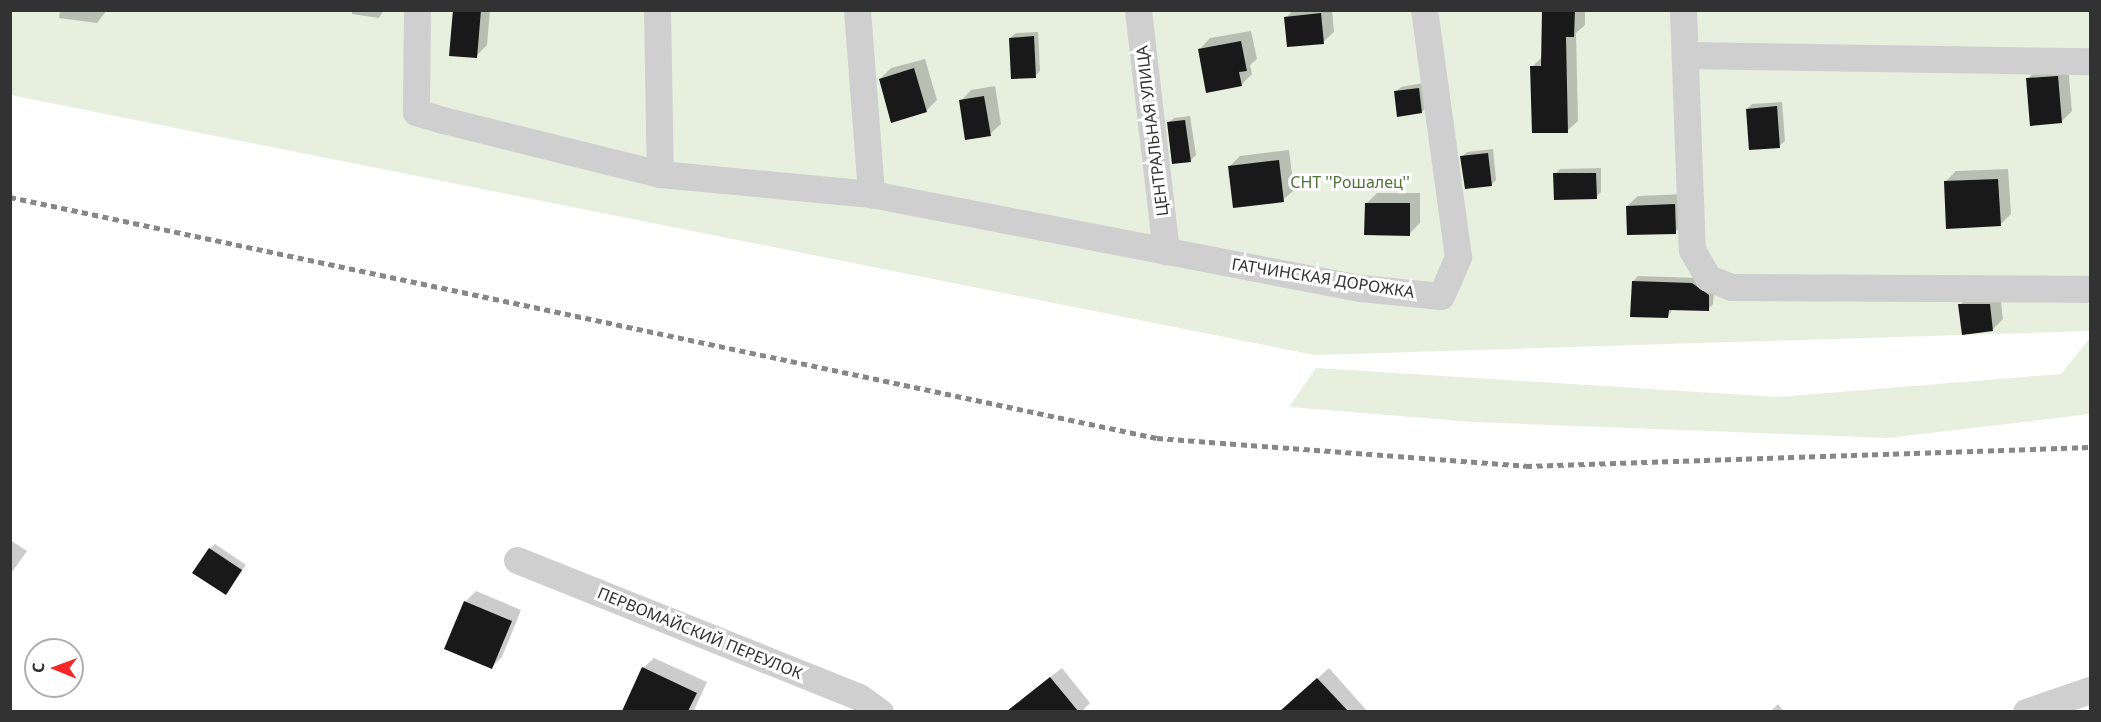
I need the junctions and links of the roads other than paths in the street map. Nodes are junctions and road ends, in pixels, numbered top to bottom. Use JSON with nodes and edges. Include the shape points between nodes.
{"nodes":[{"id":1,"x":417,"y":10,"type":"edge"},
{"id":2,"x":657,"y":10,"type":"edge"},
{"id":3,"x":857,"y":10,"type":"edge"},
{"id":4,"x":1138,"y":10,"type":"edge"},
{"id":5,"x":1424,"y":10,"type":"edge"},
{"id":6,"x":1683,"y":10,"type":"edge"},
{"id":7,"x":1687,"y":55,"type":"junction"},
{"id":8,"x":2091,"y":61,"type":"edge"},
{"id":9,"x":660,"y":174,"type":"junction"},
{"id":10,"x":871,"y":194,"type":"junction"},
{"id":11,"x":1166,"y":251,"type":"junction"},
{"id":12,"x":2091,"y":289,"type":"edge"},
{"id":13,"x":517,"y":560,"type":"dead end"},
{"id":14,"x":2091,"y":690,"type":"edge"},
{"id":15,"x":880,"y":711,"type":"edge"},
{"id":16,"x":2026,"y":711,"type":"edge"}],
"edges":[{"from":1,"to":9,"type":"street","via":[[416,112]]},
{"from":2,"to":9,"type":"street"},
{"from":3,"to":10,"type":"street"},
{"from":4,"to":11,"type":"street","name":"ЦЕНТРАЛЬНАЯ УЛИЦА"},
{"from":5,"to":11,"type":"street","name":"ГАТЧИНСКАЯ ДОРОЖКА","via":[[1458,257],[1442,297],[1361,288]]},
{"from":6,"to":7,"type":"street"},
{"from":7,"to":8,"type":"street"},
{"from":7,"to":12,"type":"street","via":[[1692,250],[1707,278],[1731,287]]},
{"from":9,"to":10,"type":"street"},
{"from":10,"to":11,"type":"street"},
{"from":13,"to":15,"type":"street","name":"ПЕРВОМАЙСКИЙ ПЕРЕУЛОК","via":[[859,697]]},
{"from":14,"to":16,"type":"street"}]}
